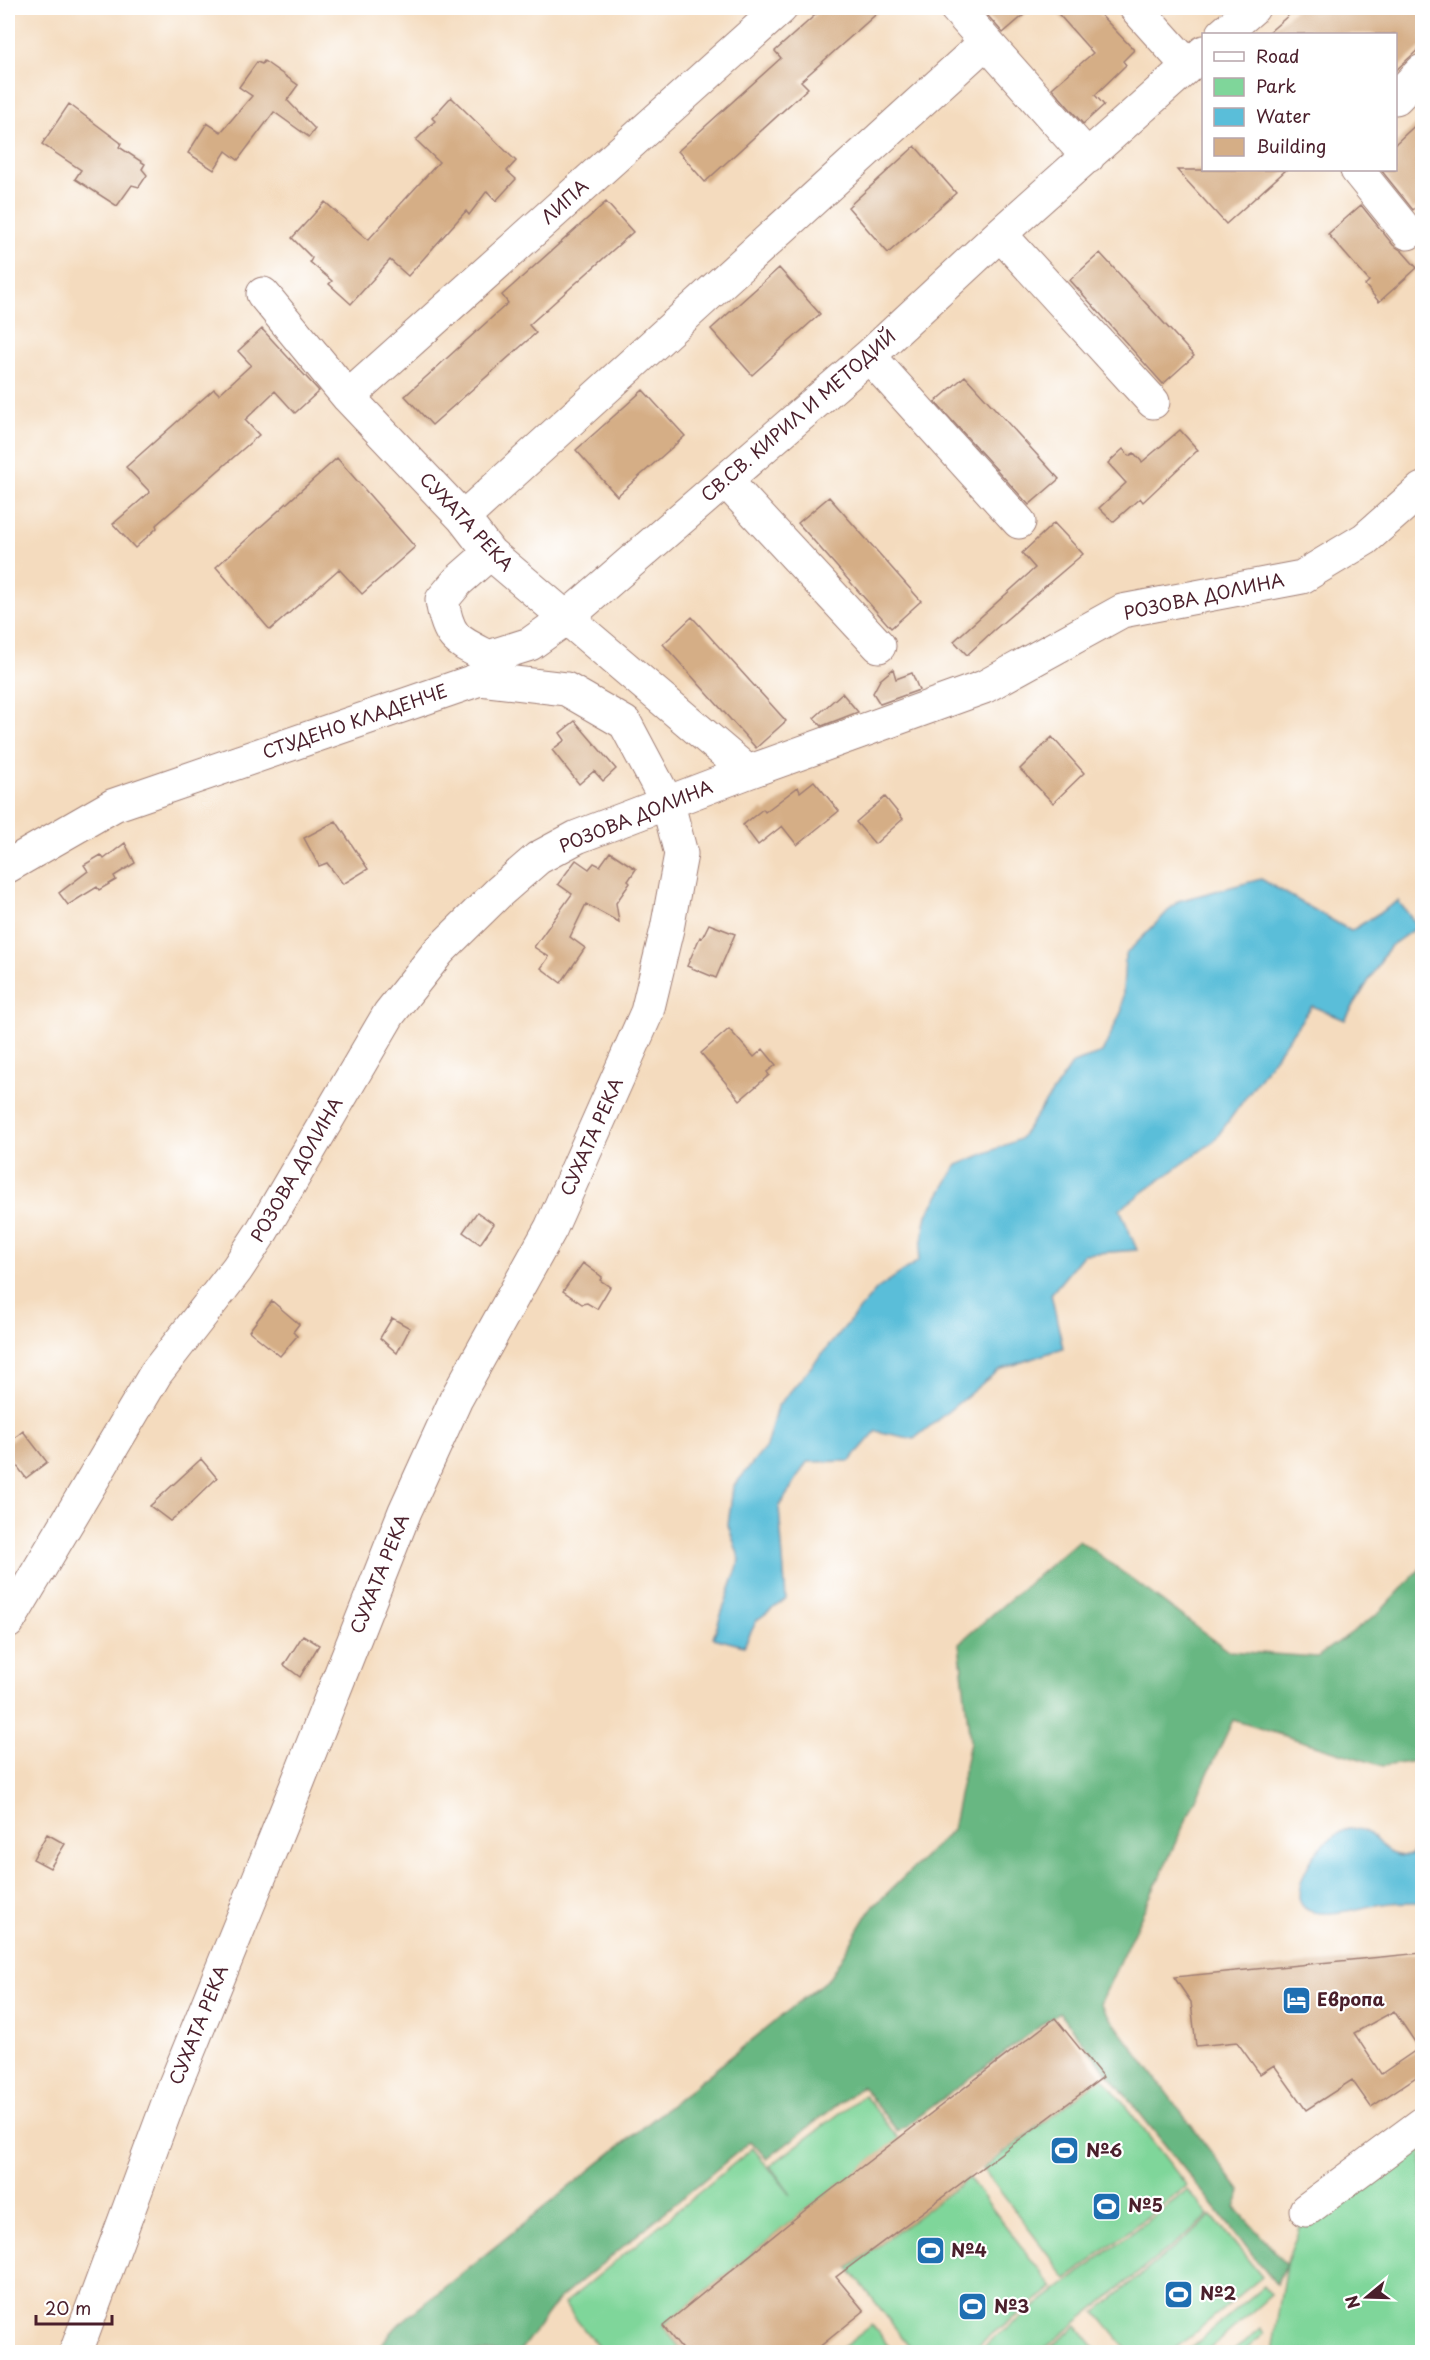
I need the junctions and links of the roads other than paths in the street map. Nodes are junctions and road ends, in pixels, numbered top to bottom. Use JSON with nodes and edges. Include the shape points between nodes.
{"nodes":[{"id":1,"x":781,"y":8,"type":"edge"},
{"id":2,"x":956,"y":8,"type":"edge"},
{"id":3,"x":1136,"y":8,"type":"edge"},
{"id":4,"x":986,"y":42,"type":"junction"},
{"id":5,"x":1196,"y":59,"type":"edge"},
{"id":6,"x":1422,"y":71,"type":"edge"},
{"id":7,"x":1397,"y":96,"type":"edge"},
{"id":8,"x":1088,"y":157,"type":"junction"},
{"id":9,"x":1358,"y":171,"type":"edge"},
{"id":10,"x":1408,"y":233,"type":"dead end"},
{"id":11,"x":1000,"y":234,"type":"junction"},
{"id":12,"x":262,"y":294,"type":"dead end"},
{"id":13,"x":869,"y":356,"type":"junction"},
{"id":14,"x":348,"y":398,"type":"junction"},
{"id":15,"x":1153,"y":402,"type":"dead end"},
{"id":16,"x":726,"y":481,"type":"junction"},
{"id":17,"x":1422,"y":489,"type":"edge"},
{"id":18,"x":463,"y":518,"type":"junction"},
{"id":19,"x":1019,"y":522,"type":"dead end"},
{"id":20,"x":490,"y":553,"type":"junction"},
{"id":21,"x":565,"y":619,"type":"junction"},
{"id":22,"x":879,"y":646,"type":"dead end"},
{"id":23,"x":485,"y":668,"type":"junction"},
{"id":24,"x":748,"y":772,"type":"junction"},
{"id":25,"x":668,"y":804,"type":"junction"},
{"id":26,"x":8,"y":866,"type":"edge"},
{"id":27,"x":8,"y":1622,"type":"edge"},
{"id":28,"x":1422,"y":2124,"type":"edge"},
{"id":29,"x":1306,"y":2210,"type":"dead end"},
{"id":30,"x":76,"y":2352,"type":"edge"}],
"edges":[{"from":1,"to":14,"type":"street","name":"ЛИПА"},
{"from":2,"to":4,"type":"street"},
{"from":3,"to":5,"type":"street"},
{"from":4,"to":8,"type":"street"},
{"from":4,"to":18,"type":"street"},
{"from":5,"to":8,"type":"street","name":"СВ.СВ. КИРИЛ И МЕТОДИЙ"},
{"from":6,"to":7,"type":"street"},
{"from":8,"to":11,"type":"street","name":"СВ.СВ. КИРИЛ И МЕТОДИЙ"},
{"from":9,"to":10,"type":"street"},
{"from":11,"to":13,"type":"street","name":"СВ.СВ. КИРИЛ И МЕТОДИЙ"},
{"from":11,"to":15,"type":"street"},
{"from":12,"to":14,"type":"street","name":"СУХАТА РЕКА"},
{"from":13,"to":16,"type":"street","name":"СВ.СВ. КИРИЛ И МЕТОДИЙ"},
{"from":13,"to":19,"type":"street"},
{"from":14,"to":18,"type":"street","name":"СУХАТА РЕКА"},
{"from":16,"to":21,"type":"street","name":"СВ.СВ. КИРИЛ И МЕТОДИЙ"},
{"from":16,"to":22,"type":"street"},
{"from":17,"to":24,"type":"street","name":"РОЗОВА ДОЛИНА","via":[[1365,539],[1302,577],[1122,611],[984,687]]},
{"from":18,"to":20,"type":"street","name":"СУХАТА РЕКА"},
{"from":20,"to":21,"type":"street","name":"СУХАТА РЕКА"},
{"from":20,"to":23,"type":"street","via":[[442,600],[455,639]]},
{"from":21,"to":23,"type":"street","name":"СВ.СВ. КИРИЛ И МЕТОДИЙ","via":[[530,644]]},
{"from":21,"to":24,"type":"street","name":"СУХАТА РЕКА"},
{"from":23,"to":25,"type":"street","name":"СТУДЕНО КЛАДЕНЧЕ","via":[[566,689],[625,723]]},
{"from":23,"to":26,"type":"street","name":"СТУДЕНО КЛАДЕНЧЕ","via":[[114,805]]},
{"from":24,"to":25,"type":"street","name":"РОЗОВА ДОЛИНА"},
{"from":25,"to":27,"type":"street","name":"РОЗОВА ДОЛИНА","via":[[577,837],[538,858],[439,951],[389,1014],[262,1232],[156,1373]]},
{"from":25,"to":30,"type":"street","name":"СУХАТА РЕКА","via":[[681,854],[647,1012],[551,1228],[456,1399],[405,1511],[174,2086]]},
{"from":28,"to":29,"type":"street"}]}
